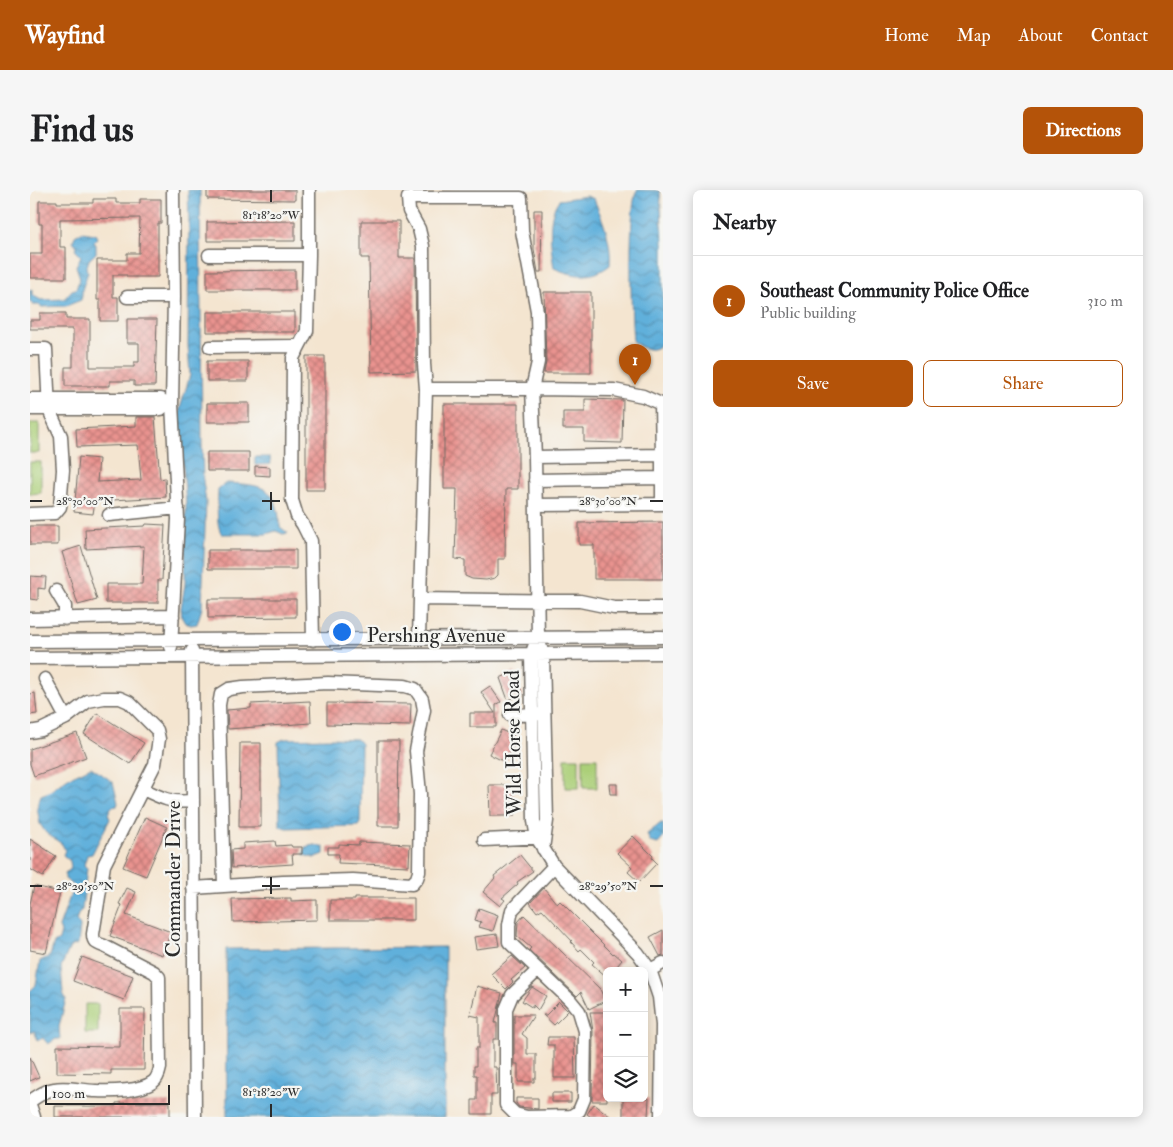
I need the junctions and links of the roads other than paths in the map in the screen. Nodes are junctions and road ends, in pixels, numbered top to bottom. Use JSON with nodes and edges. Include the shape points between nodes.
{"nodes":[{"id":1,"x":173,"y":190,"type":"edge"},
{"id":2,"x":309,"y":190,"type":"edge"},
{"id":3,"x":209,"y":255,"type":"dead end"},
{"id":4,"x":310,"y":255,"type":"junction"},
{"id":5,"x":174,"y":297,"type":"junction"},
{"id":6,"x":127,"y":298,"type":"dead end"},
{"id":7,"x":210,"y":347,"type":"dead end"},
{"id":8,"x":30,"y":348,"type":"edge"},
{"id":9,"x":296,"y":351,"type":"junction"},
{"id":10,"x":426,"y":389,"type":"junction"},
{"id":11,"x":532,"y":389,"type":"junction"},
{"id":12,"x":30,"y":399,"type":"edge"},
{"id":13,"x":169,"y":404,"type":"junction"},
{"id":14,"x":662,"y":404,"type":"edge"},
{"id":15,"x":48,"y":405,"type":"junction"},
{"id":16,"x":30,"y":409,"type":"edge"},
{"id":17,"x":662,"y":455,"type":"edge"},
{"id":18,"x":535,"y":457,"type":"junction"},
{"id":19,"x":662,"y":474,"type":"edge"},
{"id":20,"x":535,"y":480,"type":"junction"},
{"id":21,"x":663,"y":504,"type":"edge"},
{"id":22,"x":536,"y":505,"type":"junction"},
{"id":23,"x":178,"y":508,"type":"junction"},
{"id":24,"x":30,"y":514,"type":"edge"},
{"id":25,"x":109,"y":515,"type":"dead end"},
{"id":26,"x":56,"y":591,"type":"dead end"},
{"id":27,"x":420,"y":599,"type":"junction"},
{"id":28,"x":538,"y":601,"type":"junction"},
{"id":29,"x":663,"y":608,"type":"edge"},
{"id":30,"x":173,"y":616,"type":"junction"},
{"id":31,"x":30,"y":619,"type":"edge"},
{"id":32,"x":65,"y":619,"type":"junction"},
{"id":33,"x":663,"y":637,"type":"edge"},
{"id":34,"x":538,"y":638,"type":"junction"},
{"id":35,"x":419,"y":639,"type":"junction"},
{"id":36,"x":313,"y":640,"type":"junction"},
{"id":37,"x":172,"y":641,"type":"junction"},
{"id":38,"x":191,"y":641,"type":"junction"},
{"id":39,"x":30,"y":642,"type":"edge"},
{"id":40,"x":663,"y":653,"type":"edge"},
{"id":41,"x":537,"y":655,"type":"junction"},
{"id":42,"x":171,"y":657,"type":"junction"},
{"id":43,"x":192,"y":657,"type":"junction"},
{"id":44,"x":30,"y":658,"type":"edge"},
{"id":45,"x":45,"y":679,"type":"dead end"},
{"id":46,"x":538,"y":714,"type":"junction"},
{"id":47,"x":510,"y":715,"type":"dead end"},
{"id":48,"x":66,"y":718,"type":"junction"},
{"id":49,"x":30,"y":732,"type":"edge"},
{"id":50,"x":143,"y":789,"type":"junction"},
{"id":51,"x":193,"y":800,"type":"junction"},
{"id":52,"x":484,"y":840,"type":"dead end"},
{"id":53,"x":541,"y":841,"type":"junction"},
{"id":54,"x":554,"y":866,"type":"junction"},
{"id":55,"x":228,"y":886,"type":"junction"},
{"id":56,"x":193,"y":888,"type":"junction"},
{"id":57,"x":663,"y":963,"type":"edge"},
{"id":58,"x":538,"y":970,"type":"junction"},
{"id":59,"x":650,"y":970,"type":"junction"},
{"id":60,"x":30,"y":1103,"type":"edge"},
{"id":61,"x":662,"y":1116,"type":"edge"},
{"id":62,"x":34,"y":1117,"type":"edge"},
{"id":63,"x":194,"y":1117,"type":"edge"}],
"edges":[{"from":1,"to":5,"type":"street"},
{"from":2,"to":4,"type":"street"},
{"from":3,"to":4,"type":"street"},
{"from":4,"to":9,"type":"street","via":[[307,331]]},
{"from":5,"to":6,"type":"street"},
{"from":5,"to":13,"type":"street"},
{"from":7,"to":9,"type":"street","via":[[295,346]]},
{"from":8,"to":15,"type":"street","via":[[46,348]]},
{"from":9,"to":36,"type":"street","via":[[293,358],[292,500],[311,541]]},
{"from":10,"to":11,"type":"street"},
{"from":10,"to":11,"type":"street","name":"Wild Horse Road","via":[[423,246],[409,210],[408,198],[521,198],[522,231],[537,311],[538,362]]},
{"from":10,"to":27,"type":"street"},
{"from":11,"to":14,"type":"street","via":[[614,390]]},
{"from":11,"to":18,"type":"street","name":"Wild Horse Road"},
{"from":12,"to":15,"type":"street"},
{"from":13,"to":15,"type":"street","via":[[161,410]]},
{"from":13,"to":23,"type":"street"},
{"from":14,"to":17,"type":"street"},
{"from":15,"to":16,"type":"street"},
{"from":15,"to":24,"type":"street","via":[[60,436],[63,470],[60,507],[55,513]]},
{"from":17,"to":18,"type":"street"},
{"from":17,"to":19,"type":"street"},
{"from":18,"to":20,"type":"street","name":"Wild Horse Road"},
{"from":19,"to":20,"type":"street"},
{"from":19,"to":21,"type":"street"},
{"from":20,"to":22,"type":"street","name":"Wild Horse Road"},
{"from":21,"to":22,"type":"street"},
{"from":22,"to":28,"type":"street","name":"Wild Horse Road"},
{"from":23,"to":25,"type":"street"},
{"from":23,"to":30,"type":"street"},
{"from":26,"to":32,"type":"street","via":[[65,606]]},
{"from":27,"to":28,"type":"street"},
{"from":27,"to":35,"type":"street"},
{"from":28,"to":29,"type":"street","via":[[580,601],[614,608]]},
{"from":28,"to":34,"type":"street","name":"Wild Horse Road"},
{"from":30,"to":32,"type":"street"},
{"from":30,"to":37,"type":"street"},
{"from":31,"to":32,"type":"street"},
{"from":33,"to":34,"type":"street","name":"Pershing Avenue"},
{"from":34,"to":35,"type":"street","name":"Pershing Avenue"},
{"from":34,"to":41,"type":"street","name":"Wild Horse Road"},
{"from":35,"to":36,"type":"street","name":"Pershing Avenue"},
{"from":36,"to":38,"type":"street","name":"Pershing Avenue"},
{"from":37,"to":38,"type":"street","name":"Pershing Avenue"},
{"from":37,"to":39,"type":"street","name":"Pershing Avenue"},
{"from":37,"to":42,"type":"street"},
{"from":38,"to":43,"type":"street","name":"Commander Drive"},
{"from":40,"to":41,"type":"street","name":"Pershing Avenue"},
{"from":41,"to":43,"type":"street","name":"Pershing Avenue"},
{"from":41,"to":46,"type":"street","name":"Wild Horse Road"},
{"from":42,"to":43,"type":"street","name":"Pershing Avenue"},
{"from":42,"to":44,"type":"street","name":"Pershing Avenue"},
{"from":43,"to":51,"type":"street","name":"Commander Drive"},
{"from":45,"to":48,"type":"street"},
{"from":46,"to":47,"type":"street"},
{"from":46,"to":53,"type":"street","name":"Wild Horse Road","via":[[547,821]]},
{"from":48,"to":49,"type":"street"},
{"from":48,"to":50,"type":"street","via":[[88,701],[104,698],[120,698],[144,715],[157,730],[159,739],[155,764]]},
{"from":50,"to":51,"type":"street","via":[[171,800]]},
{"from":50,"to":60,"type":"street","via":[[104,865],[92,934],[96,943],[159,977],[159,1074],[154,1082],[124,1090],[55,1088]]},
{"from":51,"to":56,"type":"street","name":"Commander Drive"},
{"from":52,"to":53,"type":"street"},
{"from":53,"to":54,"type":"street"},
{"from":54,"to":58,"type":"street","via":[[512,910],[509,925],[509,942]]},
{"from":54,"to":59,"type":"street","via":[[638,952]]},
{"from":55,"to":55,"type":"street","via":[[353,880],[412,884],[419,872],[420,794],[416,751],[424,710],[415,688],[328,683],[243,687],[221,694],[223,864]]},
{"from":55,"to":56,"type":"street"},
{"from":56,"to":63,"type":"street","name":"Commander Drive"},
{"from":57,"to":59,"type":"street"},
{"from":58,"to":58,"type":"street","via":[[579,1010],[585,1031],[584,1099],[579,1111],[571,1116],[527,1117],[515,1114],[506,1105],[506,1009],[512,995]]},
{"from":59,"to":61,"type":"street","via":[[659,997],[662,1025]]},
{"from":60,"to":62,"type":"street"}]}
